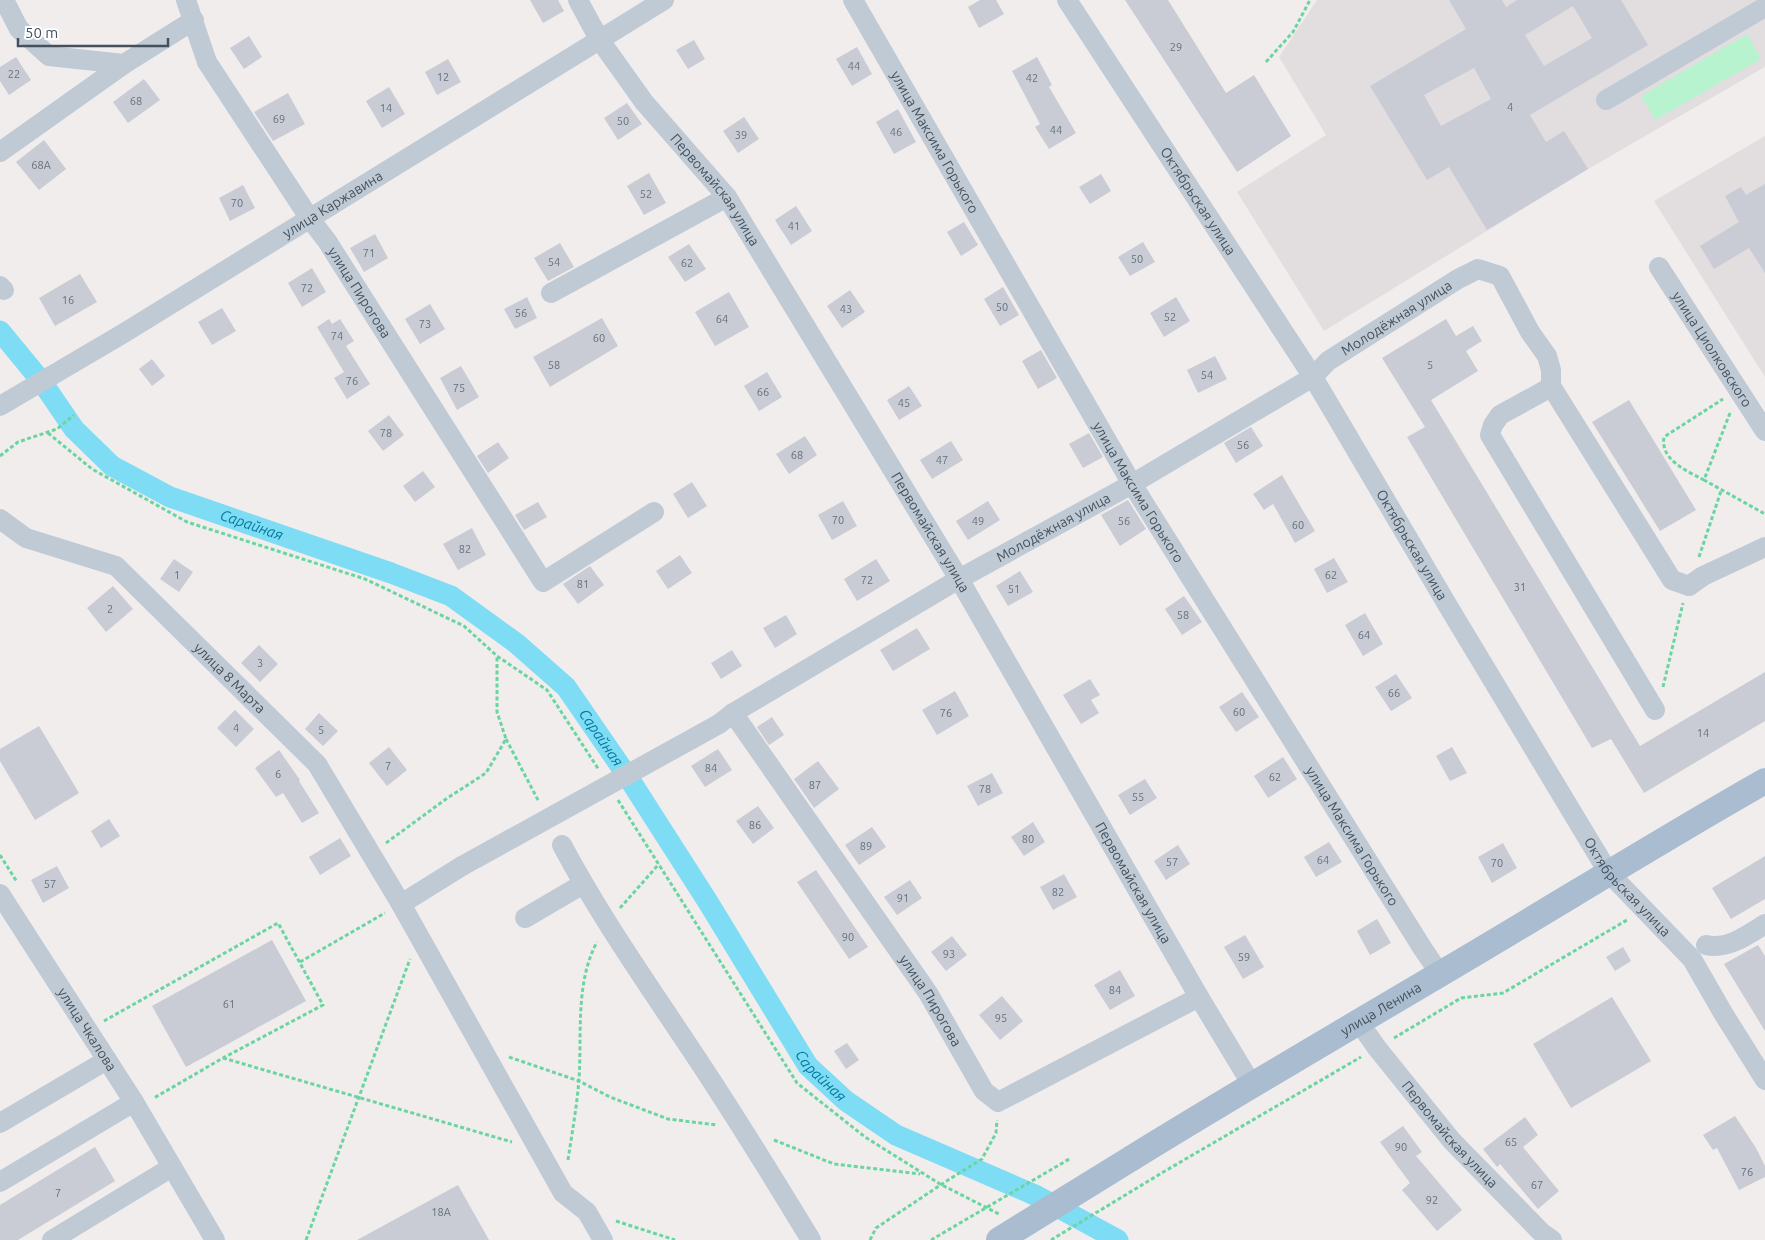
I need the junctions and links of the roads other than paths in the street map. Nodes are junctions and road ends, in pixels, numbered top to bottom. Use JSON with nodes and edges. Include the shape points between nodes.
{"nodes":[{"id":1,"x":4,"y":0,"type":"edge"},
{"id":2,"x":186,"y":0,"type":"edge"},
{"id":3,"x":578,"y":0,"type":"edge"},
{"id":4,"x":664,"y":0,"type":"edge"},
{"id":5,"x":853,"y":0,"type":"edge"},
{"id":6,"x":1067,"y":0,"type":"edge"},
{"id":7,"x":1765,"y":7,"type":"edge"},
{"id":8,"x":194,"y":20,"type":"junction"},
{"id":9,"x":600,"y":39,"type":"junction"},
{"id":10,"x":124,"y":64,"type":"junction"},
{"id":11,"x":1606,"y":100,"type":"dead end"},
{"id":12,"x":0,"y":152,"type":"edge"},
{"id":13,"x":727,"y":197,"type":"junction"},
{"id":14,"x":310,"y":219,"type":"junction"},
{"id":15,"x":1659,"y":267,"type":"dead end"},
{"id":16,"x":551,"y":293,"type":"dead end"},
{"id":17,"x":1313,"y":377,"type":"junction"},
{"id":18,"x":1551,"y":386,"type":"junction"},
{"id":19,"x":0,"y":406,"type":"edge"},
{"id":20,"x":1765,"y":431,"type":"edge"},
{"id":21,"x":1132,"y":484,"type":"junction"},
{"id":22,"x":654,"y":512,"type":"dead end"},
{"id":23,"x":0,"y":519,"type":"edge"},
{"id":24,"x":1765,"y":547,"type":"edge"},
{"id":25,"x":959,"y":579,"type":"junction"},
{"id":26,"x":1654,"y":710,"type":"dead end"},
{"id":27,"x":726,"y":718,"type":"junction"},
{"id":28,"x":1765,"y":781,"type":"edge"},
{"id":29,"x":562,"y":845,"type":"dead end"},
{"id":30,"x":1608,"y":872,"type":"junction"},
{"id":31,"x":583,"y":884,"type":"junction"},
{"id":32,"x":0,"y":894,"type":"edge"},
{"id":33,"x":401,"y":904,"type":"junction"},
{"id":34,"x":525,"y":918,"type":"dead end"},
{"id":35,"x":1765,"y":924,"type":"edge"},
{"id":36,"x":1706,"y":945,"type":"dead end"},
{"id":37,"x":1440,"y":974,"type":"junction"},
{"id":38,"x":1199,"y":997,"type":"junction"},
{"id":39,"x":1358,"y":1021,"type":"junction"},
{"id":40,"x":107,"y":1060,"type":"junction"},
{"id":41,"x":1765,"y":1080,"type":"edge"},
{"id":42,"x":1252,"y":1085,"type":"junction"},
{"id":43,"x":134,"y":1102,"type":"junction"},
{"id":44,"x":0,"y":1124,"type":"edge"},
{"id":45,"x":172,"y":1167,"type":"junction"},
{"id":46,"x":0,"y":1182,"type":"edge"},
{"id":47,"x":52,"y":1240,"type":"edge"},
{"id":48,"x":215,"y":1240,"type":"edge"},
{"id":49,"x":603,"y":1240,"type":"edge"},
{"id":50,"x":811,"y":1240,"type":"edge"},
{"id":51,"x":999,"y":1240,"type":"edge"},
{"id":52,"x":1552,"y":1240,"type":"edge"}],
"edges":[{"from":1,"to":10,"type":"street","via":[[19,29],[49,56]]},
{"from":2,"to":8,"type":"street","name":"улица Пирогова"},
{"from":3,"to":9,"type":"street","name":"Первомайская улица"},
{"from":4,"to":9,"type":"street","name":"улица Каржавина"},
{"from":5,"to":21,"type":"street","name":"улица Максима Горького"},
{"from":6,"to":17,"type":"street","name":"Октябрьская улица"},
{"from":7,"to":11,"type":"street"},
{"from":8,"to":10,"type":"street"},
{"from":8,"to":14,"type":"street","name":"улица Пирогова","via":[[206,62]]},
{"from":9,"to":13,"type":"street","name":"Первомайская улица","via":[[644,102]]},
{"from":9,"to":14,"type":"street","name":"улица Каржавина"},
{"from":10,"to":12,"type":"street"},
{"from":13,"to":16,"type":"street"},
{"from":13,"to":25,"type":"street","name":"Первомайская улица"},
{"from":14,"to":19,"type":"street","name":"улица Каржавина"},
{"from":14,"to":22,"type":"street","name":"улица Пирогова","via":[[543,582]]},
{"from":15,"to":20,"type":"street","name":"улица Циолковского"},
{"from":17,"to":18,"type":"street","name":"Молодёжная улица","via":[[1328,361],[1478,269],[1500,276],[1530,332],[1547,356]]},
{"from":17,"to":21,"type":"street","name":"Молодёжная улица"},
{"from":17,"to":30,"type":"street","name":"Октябрьская улица"},
{"from":18,"to":24,"type":"street","via":[[1672,580],[1690,586],[1703,576]]},
{"from":18,"to":26,"type":"street","via":[[1500,415],[1490,435]]},
{"from":21,"to":25,"type":"street","name":"Молодёжная улица"},
{"from":21,"to":37,"type":"street","name":"улица Максима Горького"},
{"from":23,"to":33,"type":"street","name":"улица 8 Марта","via":[[26,538],[116,566],[317,764]]},
{"from":25,"to":27,"type":"street","name":"Молодёжная улица"},
{"from":25,"to":38,"type":"street","name":"Первомайская улица"},
{"from":27,"to":33,"type":"street","name":"Молодёжная улица","bridge":true,"via":[[462,866]]},
{"from":27,"to":38,"type":"street","name":"улица Пирогова","via":[[928,993],[984,1091],[998,1102]]},
{"from":28,"to":30,"type":"main road","name":"улица Ленина"},
{"from":29,"to":31,"type":"street"},
{"from":30,"to":37,"type":"main road","name":"улица Ленина"},
{"from":30,"to":41,"type":"street","name":"Октябрьская улица","via":[[1692,959]]},
{"from":31,"to":34,"type":"street"},
{"from":31,"to":50,"type":"street","via":[[743,1129]]},
{"from":32,"to":40,"type":"street","name":"улица Чкалова"},
{"from":33,"to":49,"type":"street","name":"улица 8 Марта","via":[[563,1193],[587,1212]]},
{"from":35,"to":36,"type":"street","via":[[1734,942]]},
{"from":37,"to":39,"type":"main road","name":"улица Ленина"},
{"from":38,"to":42,"type":"street","name":"Первомайская улица"},
{"from":39,"to":42,"type":"main road","name":"улица Ленина"},
{"from":39,"to":52,"type":"street","name":"Первомайская улица","via":[[1452,1141]]},
{"from":40,"to":43,"type":"street","name":"улица Чкалова"},
{"from":40,"to":44,"type":"street"},
{"from":42,"to":51,"type":"main road","name":"улица Ленина","bridge":true},
{"from":43,"to":45,"type":"street","name":"улица Чкалова"},
{"from":43,"to":46,"type":"street"},
{"from":45,"to":47,"type":"street"},
{"from":45,"to":48,"type":"street","name":"улица Чкалова"}]}
